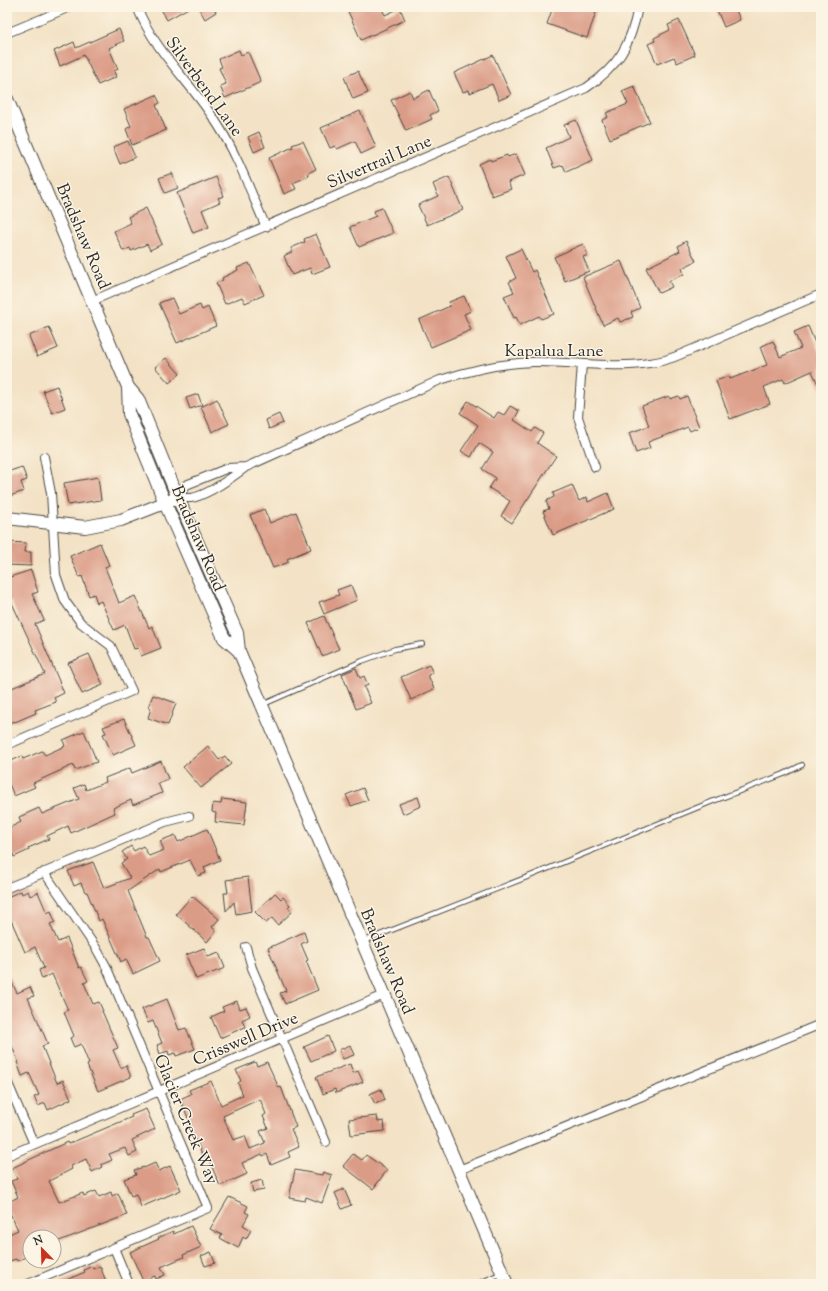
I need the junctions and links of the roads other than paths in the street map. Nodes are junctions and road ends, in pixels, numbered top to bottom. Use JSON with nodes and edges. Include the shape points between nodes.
{"nodes":[{"id":1,"x":70,"y":7,"type":"edge"},
{"id":2,"x":137,"y":7,"type":"edge"},
{"id":3,"x":638,"y":7,"type":"edge"},
{"id":4,"x":7,"y":33,"type":"edge"},
{"id":5,"x":7,"y":99,"type":"edge"},
{"id":6,"x":266,"y":227,"type":"junction"},
{"id":7,"x":821,"y":294,"type":"edge"},
{"id":8,"x":92,"y":301,"type":"junction"},
{"id":9,"x":582,"y":364,"type":"junction"},
{"id":10,"x":128,"y":387,"type":"junction"},
{"id":11,"x":44,"y":457,"type":"dead end"},
{"id":12,"x":246,"y":467,"type":"junction"},
{"id":13,"x":595,"y":467,"type":"dead end"},
{"id":14,"x":178,"y":498,"type":"junction"},
{"id":15,"x":165,"y":503,"type":"junction"},
{"id":16,"x":7,"y":518,"type":"edge"},
{"id":17,"x":53,"y":524,"type":"junction"},
{"id":18,"x":422,"y":644,"type":"dead end"},
{"id":19,"x":239,"y":651,"type":"junction"},
{"id":20,"x":262,"y":705,"type":"junction"},
{"id":21,"x":7,"y":745,"type":"edge"},
{"id":22,"x":802,"y":765,"type":"dead end"},
{"id":23,"x":189,"y":816,"type":"dead end"},
{"id":24,"x":44,"y":872,"type":"junction"},
{"id":25,"x":7,"y":888,"type":"edge"},
{"id":26,"x":362,"y":942,"type":"junction"},
{"id":27,"x":246,"y":947,"type":"dead end"},
{"id":28,"x":384,"y":995,"type":"junction"},
{"id":29,"x":821,"y":1024,"type":"edge"},
{"id":30,"x":282,"y":1039,"type":"junction"},
{"id":31,"x":7,"y":1081,"type":"edge"},
{"id":32,"x":159,"y":1091,"type":"junction"},
{"id":33,"x":326,"y":1142,"type":"dead end"},
{"id":34,"x":34,"y":1144,"type":"junction"},
{"id":35,"x":7,"y":1156,"type":"edge"},
{"id":36,"x":459,"y":1170,"type":"junction"},
{"id":37,"x":114,"y":1248,"type":"junction"},
{"id":38,"x":505,"y":1279,"type":"edge"},
{"id":39,"x":28,"y":1284,"type":"edge"},
{"id":40,"x":129,"y":1284,"type":"edge"},
{"id":41,"x":477,"y":1284,"type":"edge"}],
"edges":[{"from":1,"to":4,"type":"street"},
{"from":2,"to":6,"type":"street","name":"Silverbend Lane","via":[[163,54],[218,124]]},
{"from":3,"to":6,"type":"street","name":"Silvertrail Lane","via":[[630,38],[623,53],[604,75],[586,88]]},
{"from":5,"to":8,"type":"main road","name":"Bradshaw Road"},
{"from":6,"to":8,"type":"street","name":"Silvertrail Lane"},
{"from":7,"to":9,"type":"street","name":"Kapalua Lane","via":[[671,358],[628,365]]},
{"from":8,"to":10,"type":"main road","name":"Bradshaw Road"},
{"from":9,"to":12,"type":"street","name":"Kapalua Lane","via":[[534,362],[467,371],[440,380]]},
{"from":9,"to":13,"type":"street","via":[[578,417]]},
{"from":10,"to":14,"type":"main road","name":"Bradshaw Road","via":[[138,399]]},
{"from":10,"to":15,"type":"main road","name":"Bradshaw Road","via":[[129,414]]},
{"from":11,"to":17,"type":"street","via":[[52,493]]},
{"from":12,"to":14,"type":"street","name":"Kapalua Lane","via":[[235,476],[192,498]]},
{"from":12,"to":14,"type":"street","name":"Kapalua Lane","via":[[228,468],[186,486]]},
{"from":14,"to":15,"type":"main road"},
{"from":14,"to":19,"type":"main road","name":"Bradshaw Road","via":[[237,633]]},
{"from":15,"to":17,"type":"main road","via":[[121,520],[84,527]]},
{"from":15,"to":19,"type":"main road","name":"Bradshaw Road","via":[[224,638]]},
{"from":16,"to":17,"type":"main road"},
{"from":17,"to":21,"type":"street","via":[[56,575],[65,601],[81,623],[111,646],[132,691]]},
{"from":18,"to":20,"type":"lane","via":[[395,649],[362,661]]},
{"from":19,"to":20,"type":"main road","name":"Bradshaw Road"},
{"from":20,"to":26,"type":"main road","name":"Bradshaw Road"},
{"from":22,"to":26,"type":"lane"},
{"from":23,"to":24,"type":"street","via":[[165,822]]},
{"from":24,"to":25,"type":"street"},
{"from":24,"to":32,"type":"street","name":"Glacier Creek Way","via":[[106,966]]},
{"from":26,"to":28,"type":"main road","name":"Bradshaw Road"},
{"from":27,"to":30,"type":"street","via":[[252,968]]},
{"from":28,"to":30,"type":"street","name":"Crisswell Drive"},
{"from":28,"to":36,"type":"main road","name":"Bradshaw Road"},
{"from":29,"to":36,"type":"street"},
{"from":30,"to":32,"type":"street","name":"Crisswell Drive"},
{"from":30,"to":33,"type":"street"},
{"from":31,"to":34,"type":"street"},
{"from":32,"to":34,"type":"street","name":"Crisswell Drive"},
{"from":32,"to":37,"type":"street","name":"Glacier Creek Way","via":[[208,1208]]},
{"from":34,"to":35,"type":"street","name":"Crisswell Drive"},
{"from":36,"to":38,"type":"main road","name":"Bradshaw Road"},
{"from":37,"to":39,"type":"street","name":"Glacier Creek Way"},
{"from":37,"to":40,"type":"street"},
{"from":38,"to":41,"type":"lane"}]}
